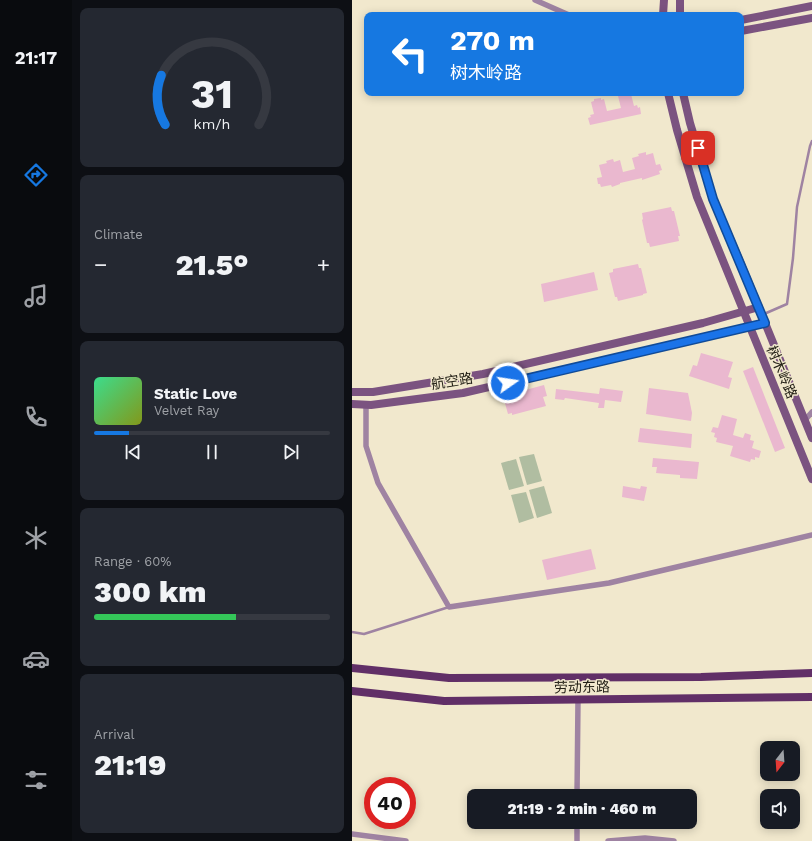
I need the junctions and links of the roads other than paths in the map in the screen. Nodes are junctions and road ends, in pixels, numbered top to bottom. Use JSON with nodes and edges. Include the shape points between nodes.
{"nodes":[{"id":1,"x":534,"y":0,"type":"edge"},
{"id":2,"x":664,"y":0,"type":"edge"},
{"id":3,"x":680,"y":0,"type":"edge"},
{"id":4,"x":812,"y":6,"type":"edge"},
{"id":5,"x":563,"y":12,"type":"edge"},
{"id":6,"x":663,"y":12,"type":"edge"},
{"id":7,"x":680,"y":12,"type":"edge"},
{"id":8,"x":812,"y":18,"type":"edge"},
{"id":9,"x":744,"y":19,"type":"edge"},
{"id":10,"x":744,"y":30,"type":"edge"},
{"id":11,"x":669,"y":96,"type":"edge"},
{"id":12,"x":684,"y":96,"type":"edge"},
{"id":13,"x":812,"y":141,"type":"edge"},
{"id":14,"x":743,"y":311,"type":"junction"},
{"id":15,"x":760,"y":311,"type":"junction"},
{"id":16,"x":765,"y":323,"type":"junction"},
{"id":17,"x":749,"y":327,"type":"junction"},
{"id":18,"x":352,"y":392,"type":"edge"},
{"id":19,"x":373,"y":392,"type":"junction"},
{"id":20,"x":352,"y":404,"type":"edge"},
{"id":21,"x":368,"y":405,"type":"junction"},
{"id":22,"x":812,"y":412,"type":"edge"},
{"id":23,"x":805,"y":420,"type":"junction"},
{"id":24,"x":812,"y":438,"type":"edge"},
{"id":25,"x":812,"y":479,"type":"edge"},
{"id":26,"x":812,"y":536,"type":"edge"},
{"id":27,"x":449,"y":607,"type":"junction"},
{"id":28,"x":352,"y":632,"type":"edge"},
{"id":29,"x":352,"y":668,"type":"edge"},
{"id":30,"x":812,"y":673,"type":"edge"},
{"id":31,"x":352,"y":691,"type":"edge"},
{"id":32,"x":812,"y":697,"type":"edge"},
{"id":33,"x":578,"y":700,"type":"junction"},
{"id":34,"x":577,"y":789,"type":"edge"},
{"id":35,"x":577,"y":829,"type":"edge"},
{"id":36,"x":352,"y":834,"type":"edge"},
{"id":37,"x":406,"y":841,"type":"edge"},
{"id":38,"x":577,"y":841,"type":"edge"},
{"id":39,"x":608,"y":841,"type":"edge"},
{"id":40,"x":674,"y":841,"type":"edge"}],
"edges":[{"from":1,"to":5,"type":"street"},
{"from":2,"to":6,"type":"street"},
{"from":3,"to":7,"type":"street"},
{"from":4,"to":9,"type":"street"},
{"from":8,"to":10,"type":"street"},
{"from":11,"to":14,"type":"street","name":"树木岭路","via":[[697,197]]},
{"from":12,"to":15,"type":"street","name":"树木岭路","via":[[708,186]]},
{"from":13,"to":15,"type":"lane","via":[[797,207],[787,304]]},
{"from":14,"to":15,"type":"street","name":"航空路"},
{"from":14,"to":17,"type":"street","name":"树木岭路"},
{"from":14,"to":19,"type":"street","name":"航空路","via":[[703,323],[483,374]]},
{"from":15,"to":16,"type":"street","name":"树木岭路"},
{"from":16,"to":17,"type":"street","name":"航空路"},
{"from":16,"to":23,"type":"street","name":"树木岭路"},
{"from":17,"to":21,"type":"street","name":"航空路","via":[[463,394]]},
{"from":17,"to":25,"type":"street","name":"树木岭路"},
{"from":18,"to":19,"type":"street","name":"航空路"},
{"from":19,"to":21,"type":"street"},
{"from":20,"to":21,"type":"street","name":"航空路"},
{"from":21,"to":27,"type":"street","via":[[366,446],[378,484]]},
{"from":22,"to":23,"type":"street"},
{"from":23,"to":24,"type":"street","name":"树木岭路"},
{"from":26,"to":27,"type":"street","via":[[609,583]]},
{"from":27,"to":28,"type":"lane","via":[[364,634]]},
{"from":29,"to":30,"type":"main road","name":"劳动东路","via":[[449,678],[701,678]]},
{"from":31,"to":33,"type":"main road","name":"劳动东路","via":[[444,701]]},
{"from":32,"to":33,"type":"main road","name":"劳动东路"},
{"from":33,"to":34,"type":"street"},
{"from":35,"to":38,"type":"street"},
{"from":36,"to":37,"type":"street"},
{"from":39,"to":40,"type":"street","via":[[645,838]]}]}
